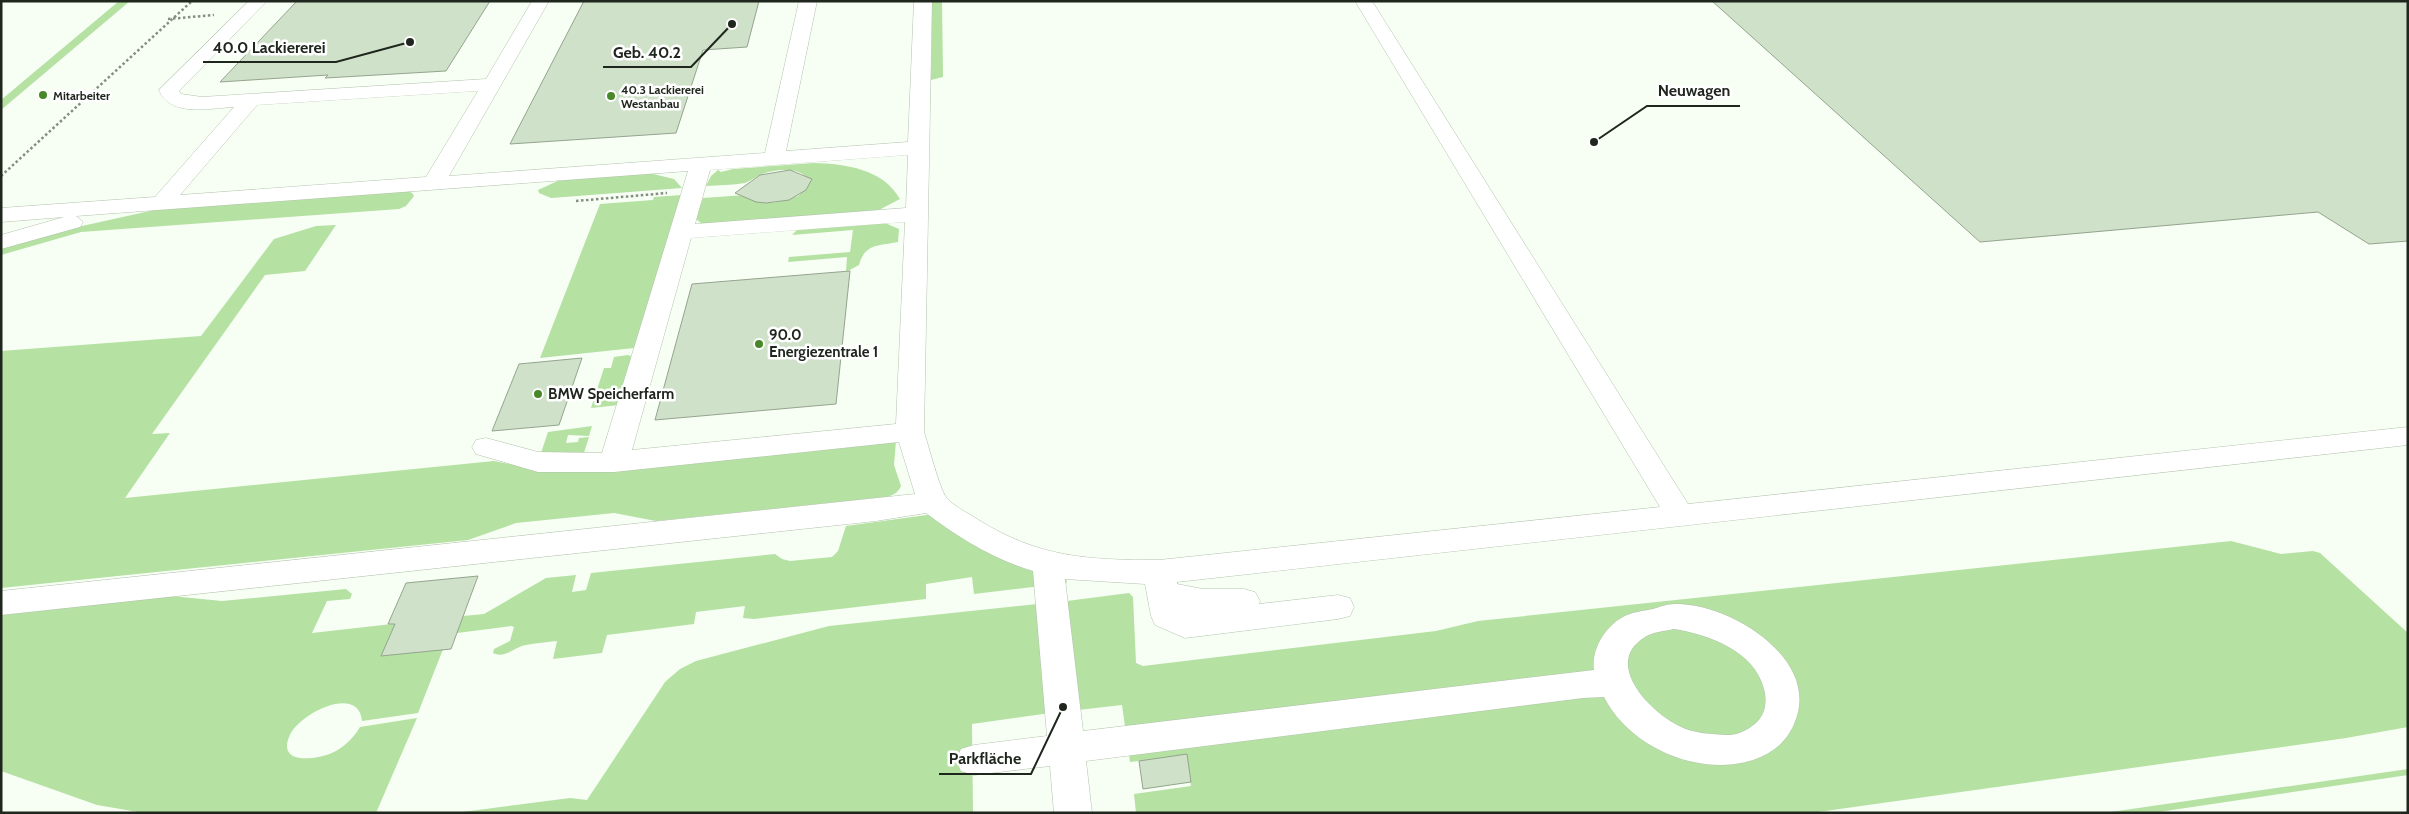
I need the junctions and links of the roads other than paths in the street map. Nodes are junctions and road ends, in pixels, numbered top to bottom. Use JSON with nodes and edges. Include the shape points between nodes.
{"nodes":[{"id":1,"x":259,"y":1,"type":"edge"},
{"id":2,"x":541,"y":1,"type":"edge"},
{"id":3,"x":808,"y":1,"type":"edge"},
{"id":4,"x":923,"y":1,"type":"edge"},
{"id":5,"x":1363,"y":1,"type":"edge"},
{"id":6,"x":492,"y":84,"type":"junction"},
{"id":7,"x":252,"y":99,"type":"junction"},
{"id":8,"x":919,"y":148,"type":"junction"},
{"id":9,"x":774,"y":158,"type":"junction"},
{"id":10,"x":701,"y":164,"type":"junction"},
{"id":11,"x":434,"y":183,"type":"junction"},
{"id":12,"x":161,"y":204,"type":"junction"},
{"id":13,"x":126,"y":206,"type":"junction"},
{"id":14,"x":44,"y":212,"type":"junction"},
{"id":15,"x":917,"y":214,"type":"junction"},
{"id":16,"x":1,"y":216,"type":"edge"},
{"id":17,"x":681,"y":232,"type":"junction"},
{"id":18,"x":1,"y":234,"type":"edge"},
{"id":19,"x":1,"y":242,"type":"edge"},
{"id":20,"x":910,"y":432,"type":"junction"},
{"id":21,"x":2408,"y":436,"type":"edge"},
{"id":22,"x":486,"y":447,"type":"dead end"},
{"id":23,"x":614,"y":462,"type":"junction"},
{"id":24,"x":932,"y":502,"type":"junction"},
{"id":25,"x":1680,"y":515,"type":"junction"},
{"id":26,"x":1048,"y":564,"type":"junction"},
{"id":27,"x":1161,"y":582,"type":"junction"},
{"id":28,"x":1,"y":603,"type":"edge"},
{"id":29,"x":1613,"y":683,"type":"junction"},
{"id":30,"x":1067,"y":749,"type":"junction"},
{"id":31,"x":974,"y":760,"type":"dead end"},
{"id":32,"x":1073,"y":813,"type":"edge"}],
"edges":[{"from":1,"to":7,"type":"lane","via":[[169,90],[176,101],[202,103]]},
{"from":2,"to":6,"type":"lane"},
{"from":3,"to":9,"type":"lane"},
{"from":4,"to":8,"type":"lane"},
{"from":5,"to":25,"type":"lane"},
{"from":6,"to":7,"type":"lane"},
{"from":6,"to":11,"type":"lane"},
{"from":7,"to":12,"type":"lane"},
{"from":8,"to":9,"type":"lane"},
{"from":8,"to":15,"type":"lane"},
{"from":9,"to":10,"type":"lane"},
{"from":10,"to":11,"type":"lane"},
{"from":10,"to":17,"type":"lane"},
{"from":11,"to":12,"type":"lane"},
{"from":12,"to":13,"type":"lane"},
{"from":13,"to":14,"type":"lane"},
{"from":13,"to":19,"type":"lane"},
{"from":14,"to":16,"type":"lane"},
{"from":14,"to":18,"type":"lane","via":[[24,226]]},
{"from":15,"to":17,"type":"lane"},
{"from":15,"to":20,"type":"lane"},
{"from":17,"to":23,"type":"lane"},
{"from":20,"to":23,"type":"lane"},
{"from":20,"to":24,"type":"lane"},
{"from":21,"to":25,"type":"lane"},
{"from":22,"to":23,"type":"lane","via":[[538,462]]},
{"from":24,"to":26,"type":"lane","via":[[1006,549]]},
{"from":24,"to":28,"type":"lane"},
{"from":25,"to":27,"type":"lane"},
{"from":26,"to":27,"type":"lane"},
{"from":26,"to":30,"type":"lane"},
{"from":27,"to":27,"type":"lane","via":[[1167,616],[1185,625],[1335,599],[1223,604],[1193,602]]},
{"from":29,"to":29,"type":"lane","via":[[1623,702],[1639,719],[1682,744],[1707,750],[1731,750],[1753,745],[1769,735],[1780,721],[1784,704],[1773,668],[1759,651],[1719,626],[1674,616],[1635,624],[1622,634],[1613,648],[1610,665]]},
{"from":29,"to":30,"type":"lane","via":[[1583,684]]},
{"from":30,"to":31,"type":"lane"},
{"from":30,"to":32,"type":"lane"}]}
